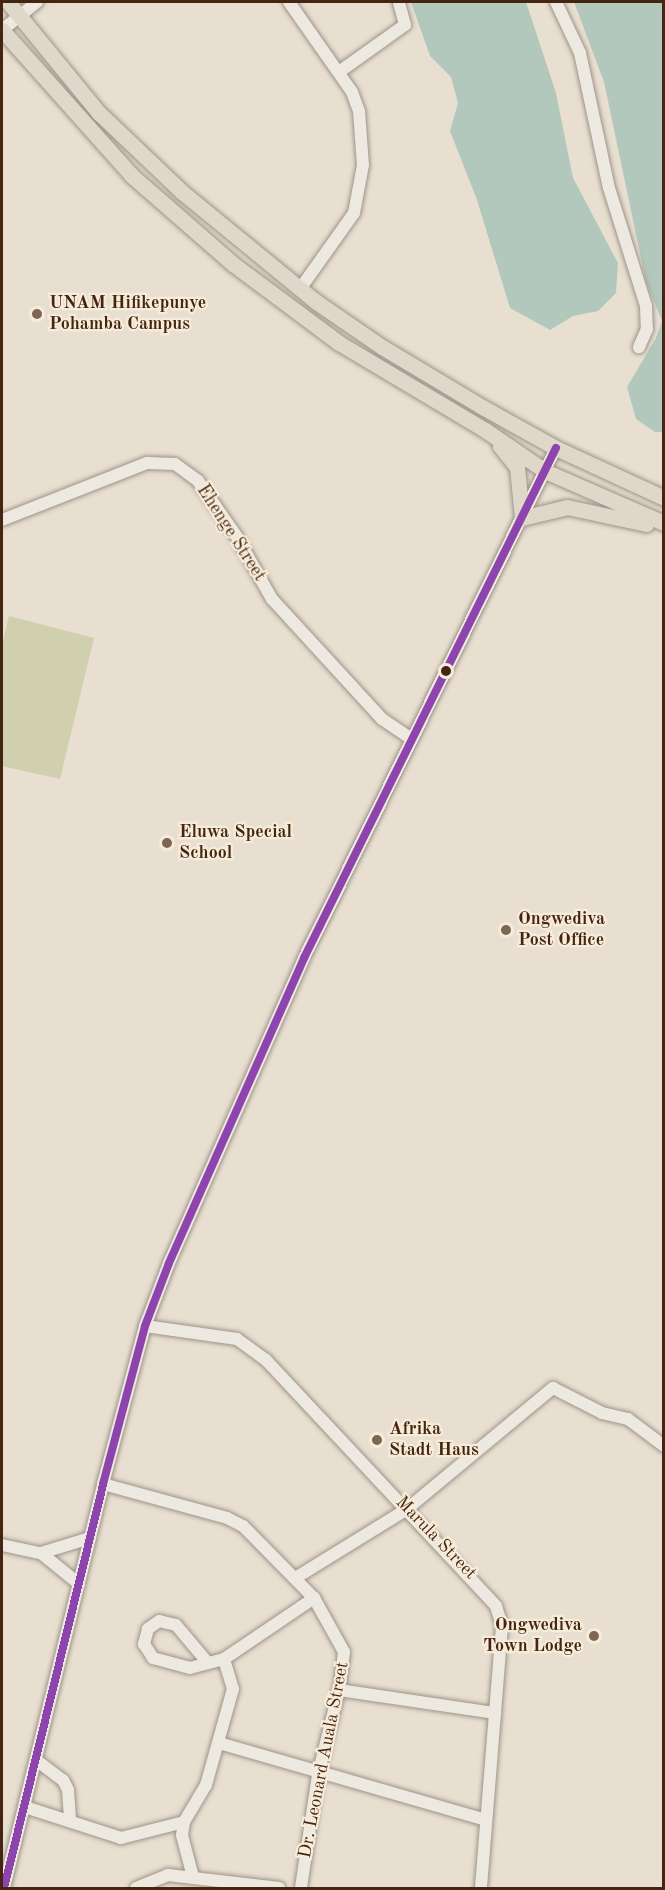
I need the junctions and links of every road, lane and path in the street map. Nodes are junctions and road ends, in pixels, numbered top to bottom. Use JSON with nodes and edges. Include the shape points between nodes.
{"nodes":[{"id":1,"x":8,"y":2,"type":"edge"},
{"id":2,"x":37,"y":2,"type":"edge"},
{"id":3,"x":289,"y":2,"type":"edge"},
{"id":4,"x":399,"y":2,"type":"edge"},
{"id":5,"x":556,"y":2,"type":"edge"},
{"id":6,"x":19,"y":17,"type":"junction"},
{"id":7,"x":2,"y":30,"type":"edge"},
{"id":8,"x":339,"y":72,"type":"junction"},
{"id":9,"x":300,"y":289,"type":"junction"},
{"id":10,"x":639,"y":347,"type":"dead end"},
{"id":11,"x":471,"y":423,"type":"junction"},
{"id":12,"x":556,"y":448,"type":"junction"},
{"id":13,"x":545,"y":471,"type":"junction"},
{"id":14,"x":663,"y":498,"type":"edge"},
{"id":15,"x":522,"y":519,"type":"junction"},
{"id":16,"x":2,"y":520,"type":"edge"},
{"id":17,"x":663,"y":523,"type":"edge"},
{"id":18,"x":663,"y":529,"type":"edge"},
{"id":19,"x":411,"y":738,"type":"junction"},
{"id":20,"x":145,"y":1326,"type":"junction"},
{"id":21,"x":663,"y":1446,"type":"edge"},
{"id":22,"x":103,"y":1484,"type":"junction"},
{"id":23,"x":407,"y":1509,"type":"junction"},
{"id":24,"x":90,"y":1538,"type":"junction"},
{"id":25,"x":2,"y":1545,"type":"edge"},
{"id":26,"x":41,"y":1553,"type":"junction"},
{"id":27,"x":297,"y":1577,"type":"junction"},
{"id":28,"x":79,"y":1584,"type":"junction"},
{"id":29,"x":314,"y":1598,"type":"junction"},
{"id":30,"x":224,"y":1659,"type":"junction"},
{"id":31,"x":208,"y":1663,"type":"junction"},
{"id":32,"x":339,"y":1690,"type":"junction"},
{"id":33,"x":495,"y":1713,"type":"junction"},
{"id":34,"x":219,"y":1743,"type":"junction"},
{"id":35,"x":36,"y":1760,"type":"junction"},
{"id":36,"x":318,"y":1775,"type":"junction"},
{"id":37,"x":25,"y":1807,"type":"junction"},
{"id":38,"x":70,"y":1819,"type":"junction"},
{"id":39,"x":486,"y":1820,"type":"junction"},
{"id":40,"x":184,"y":1822,"type":"junction"},
{"id":41,"x":193,"y":1877,"type":"junction"},
{"id":42,"x":4,"y":1888,"type":"edge"},
{"id":43,"x":136,"y":1888,"type":"edge"},
{"id":44,"x":279,"y":1888,"type":"edge"},
{"id":45,"x":301,"y":1888,"type":"edge"},
{"id":46,"x":480,"y":1888,"type":"edge"}],
"edges":[{"from":1,"to":6,"type":"main road"},
{"from":2,"to":6,"type":"street"},
{"from":3,"to":8,"type":"street","via":[[333,69]]},
{"from":4,"to":8,"type":"street","via":[[405,25]]},
{"from":5,"to":10,"type":"street","via":[[580,52],[609,188],[646,306],[647,328]]},
{"from":6,"to":7,"type":"street"},
{"from":6,"to":9,"type":"main road","via":[[107,121],[182,192]]},
{"from":7,"to":11,"type":"main road","via":[[110,154],[233,264],[339,343]]},
{"from":8,"to":9,"type":"street","via":[[359,111],[361,188],[348,224]]},
{"from":9,"to":12,"type":"main road","via":[[390,352]]},
{"from":11,"to":13,"type":"main road"},
{"from":11,"to":15,"type":"main road","via":[[503,448],[517,467]]},
{"from":12,"to":13,"type":"street"},
{"from":12,"to":14,"type":"main road"},
{"from":13,"to":15,"type":"street"},
{"from":13,"to":17,"type":"main road"},
{"from":15,"to":18,"type":"main road","via":[[567,507]]},
{"from":15,"to":19,"type":"street"},
{"from":16,"to":19,"type":"street","name":"Ehenge Street","via":[[147,463],[175,464],[198,481],[237,537],[272,599],[382,719]]},
{"from":19,"to":20,"type":"street","via":[[304,958]]},
{"from":20,"to":22,"type":"street"},
{"from":20,"to":23,"type":"street","name":"Marula Street","via":[[237,1339],[266,1360]]},
{"from":21,"to":23,"type":"street","via":[[628,1419],[602,1413],[554,1388]]},
{"from":22,"to":24,"type":"street"},
{"from":22,"to":27,"type":"street","name":"Dr. Leonard Auala Street","via":[[227,1518],[243,1526]]},
{"from":23,"to":27,"type":"street"},
{"from":23,"to":33,"type":"street","name":"Marula Street","via":[[496,1606],[502,1626]]},
{"from":24,"to":26,"type":"street"},
{"from":24,"to":28,"type":"street"},
{"from":25,"to":26,"type":"street"},
{"from":26,"to":28,"type":"street"},
{"from":27,"to":29,"type":"street","name":"Dr. Leonard Auala Street"},
{"from":28,"to":35,"type":"street"},
{"from":29,"to":30,"type":"street"},
{"from":29,"to":32,"type":"street","name":"Dr. Leonard Auala Street","via":[[344,1652]]},
{"from":30,"to":31,"type":"street"},
{"from":30,"to":34,"type":"street","via":[[233,1689]]},
{"from":31,"to":31,"type":"street","via":[[190,1668],[153,1658],[144,1644],[148,1629],[159,1621],[177,1625]]},
{"from":32,"to":33,"type":"street"},
{"from":32,"to":36,"type":"street","name":"Dr. Leonard Auala Street"},
{"from":33,"to":39,"type":"street","name":"Marula Street"},
{"from":34,"to":36,"type":"street"},
{"from":34,"to":40,"type":"street","via":[[206,1785]]},
{"from":35,"to":37,"type":"street"},
{"from":35,"to":38,"type":"street","via":[[63,1780]]},
{"from":36,"to":39,"type":"street"},
{"from":36,"to":45,"type":"street","name":"Dr. Leonard Auala Street"},
{"from":37,"to":38,"type":"street"},
{"from":37,"to":42,"type":"street"},
{"from":38,"to":40,"type":"street","via":[[122,1838]]},
{"from":39,"to":46,"type":"street","name":"Marula Street"},
{"from":40,"to":41,"type":"street","via":[[182,1835]]},
{"from":41,"to":43,"type":"street","via":[[168,1875]]},
{"from":41,"to":44,"type":"street"}]}
